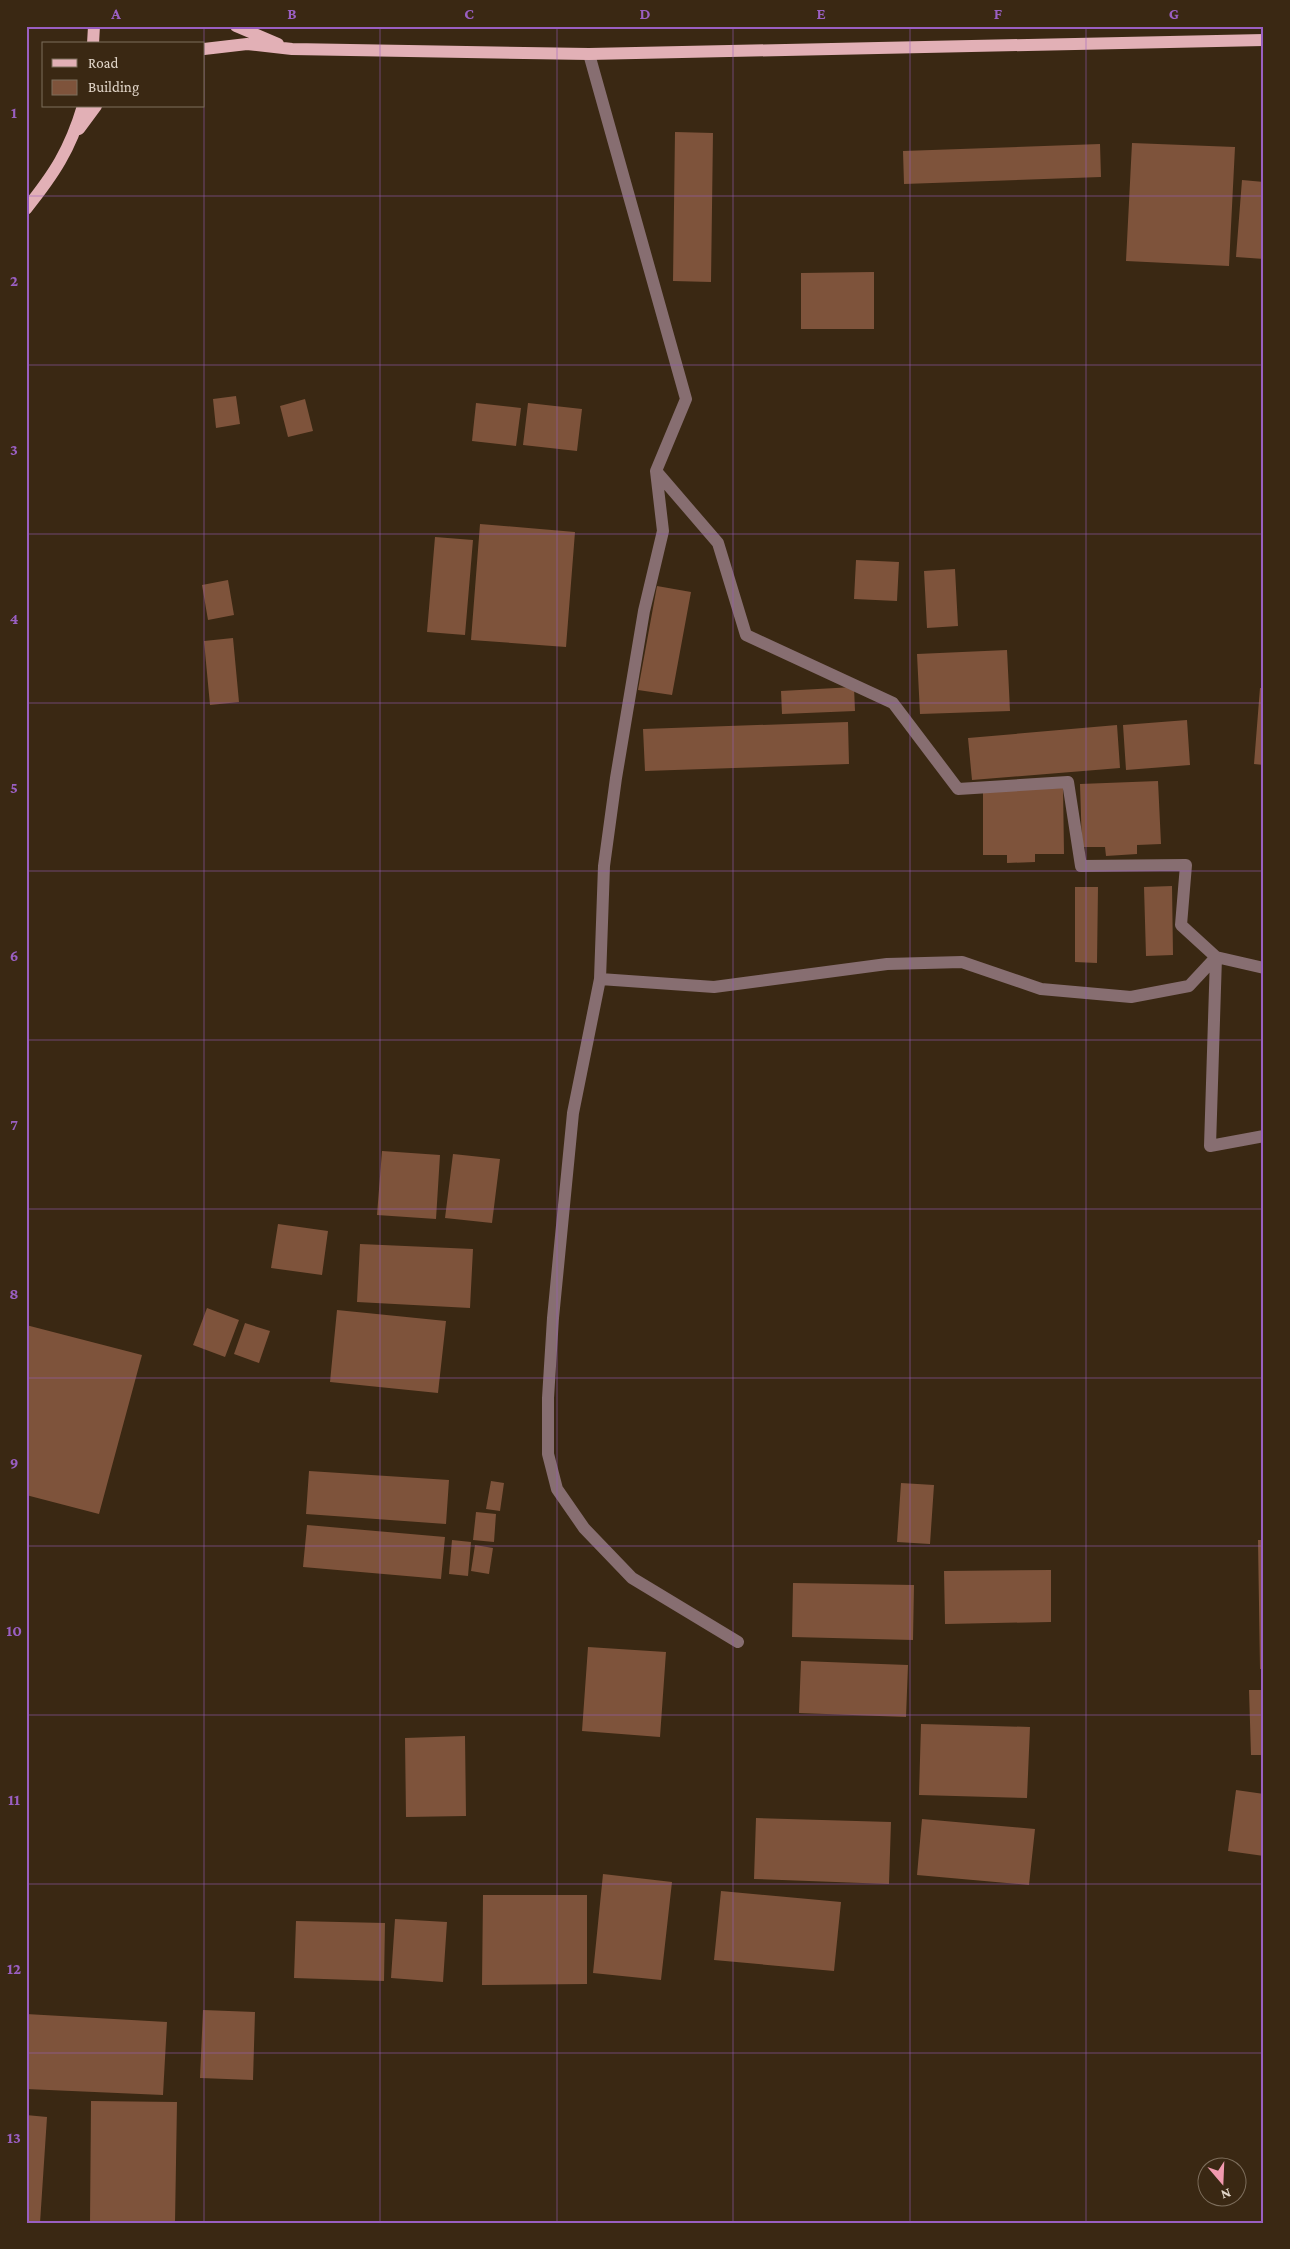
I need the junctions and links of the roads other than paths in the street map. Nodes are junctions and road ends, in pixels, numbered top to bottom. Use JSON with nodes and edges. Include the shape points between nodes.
{"nodes":[{"id":1,"x":94,"y":26,"type":"edge"},
{"id":2,"x":236,"y":26,"type":"edge"},
{"id":3,"x":1264,"y":40,"type":"edge"},
{"id":4,"x":93,"y":42,"type":"edge"},
{"id":5,"x":205,"y":49,"type":"edge"},
{"id":6,"x":292,"y":49,"type":"junction"},
{"id":7,"x":589,"y":54,"type":"junction"},
{"id":8,"x":82,"y":108,"type":"edge"},
{"id":9,"x":94,"y":108,"type":"edge"},
{"id":10,"x":75,"y":133,"type":"junction"},
{"id":11,"x":26,"y":209,"type":"edge"},
{"id":12,"x":656,"y":471,"type":"junction"},
{"id":13,"x":1216,"y":957,"type":"junction"},
{"id":14,"x":1264,"y":968,"type":"edge"},
{"id":15,"x":600,"y":979,"type":"junction"},
{"id":16,"x":1264,"y":1136,"type":"edge"},
{"id":17,"x":738,"y":1642,"type":"dead end"}],
"edges":[{"from":1,"to":4,"type":"main road"},
{"from":2,"to":6,"type":"main road"},
{"from":3,"to":7,"type":"main road"},
{"from":5,"to":6,"type":"main road","via":[[247,44]]},
{"from":6,"to":7,"type":"main road"},
{"from":7,"to":12,"type":"street","via":[[686,399]]},
{"from":8,"to":10,"type":"main road"},
{"from":9,"to":10,"type":"main road"},
{"from":10,"to":11,"type":"main road","via":[[53,175]]},
{"from":12,"to":13,"type":"street","via":[[718,543],[746,635],[893,703],[958,789],[1068,782],[1081,866],[1186,865],[1181,925]]},
{"from":12,"to":15,"type":"street","via":[[663,531],[644,611],[616,778],[604,866]]},
{"from":13,"to":14,"type":"street"},
{"from":13,"to":15,"type":"street","via":[[1189,986],[1131,997],[1041,989],[962,962],[887,964],[714,987]]},
{"from":13,"to":16,"type":"street","via":[[1210,1146]]},
{"from":15,"to":17,"type":"street","via":[[573,1113],[553,1328],[548,1454],[557,1489],[584,1528],[632,1578]]}]}
